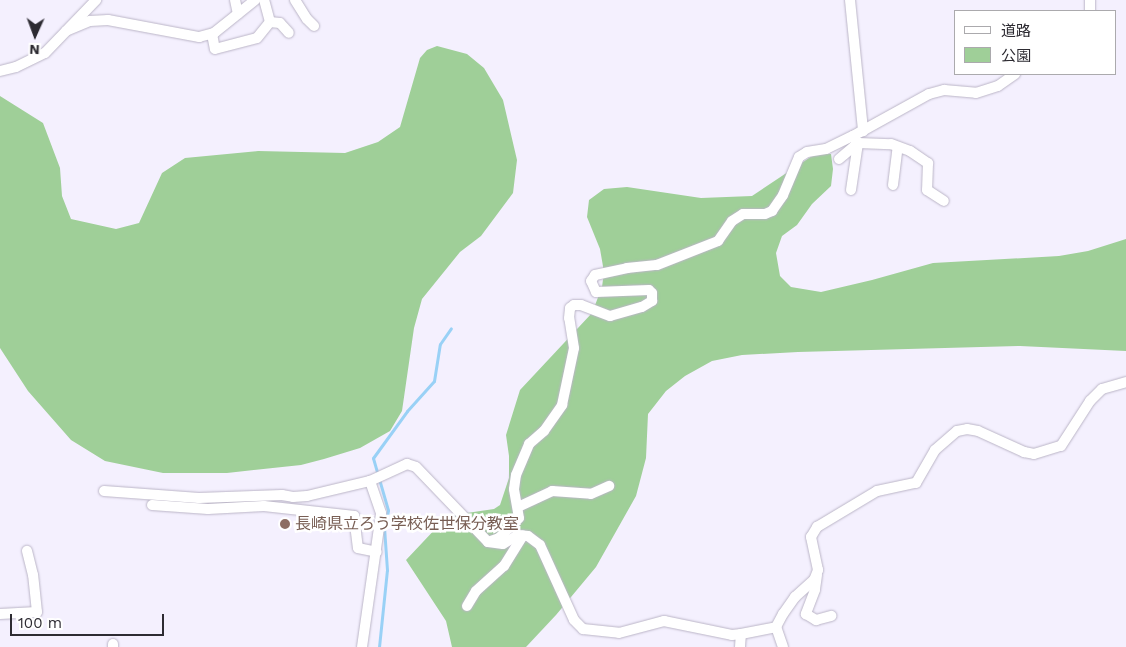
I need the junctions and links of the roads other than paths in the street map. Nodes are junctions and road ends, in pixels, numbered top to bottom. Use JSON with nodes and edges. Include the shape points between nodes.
{"nodes":[{"id":1,"x":96,"y":0,"type":"edge"},
{"id":2,"x":235,"y":0,"type":"edge"},
{"id":3,"x":255,"y":0,"type":"edge"},
{"id":4,"x":264,"y":0,"type":"edge"},
{"id":5,"x":295,"y":0,"type":"edge"},
{"id":6,"x":850,"y":0,"type":"edge"},
{"id":7,"x":238,"y":14,"type":"junction"},
{"id":8,"x":270,"y":22,"type":"junction"},
{"id":9,"x":314,"y":26,"type":"dead end"},
{"id":10,"x":66,"y":31,"type":"junction"},
{"id":11,"x":289,"y":33,"type":"dead end"},
{"id":12,"x":212,"y":34,"type":"junction"},
{"id":13,"x":0,"y":71,"type":"edge"},
{"id":14,"x":1013,"y":75,"type":"edge"},
{"id":15,"x":858,"y":137,"type":"junction"},
{"id":16,"x":898,"y":147,"type":"junction"},
{"id":17,"x":839,"y":159,"type":"dead end"},
{"id":18,"x":893,"y":185,"type":"dead end"},
{"id":19,"x":851,"y":190,"type":"dead end"},
{"id":20,"x":944,"y":201,"type":"dead end"},
{"id":21,"x":1126,"y":382,"type":"edge"},
{"id":22,"x":373,"y":480,"type":"junction"},
{"id":23,"x":609,"y":486,"type":"dead end"},
{"id":24,"x":104,"y":492,"type":"dead end"},
{"id":25,"x":152,"y":505,"type":"dead end"},
{"id":26,"x":518,"y":507,"type":"junction"},
{"id":27,"x":523,"y":536,"type":"junction"},
{"id":28,"x":488,"y":542,"type":"junction"},
{"id":29,"x":28,"y":551,"type":"dead end"},
{"id":30,"x":377,"y":552,"type":"junction"},
{"id":31,"x":817,"y":572,"type":"junction"},
{"id":32,"x":467,"y":606,"type":"dead end"},
{"id":33,"x":0,"y":614,"type":"edge"},
{"id":34,"x":831,"y":616,"type":"dead end"},
{"id":35,"x":776,"y":627,"type":"junction"},
{"id":36,"x":741,"y":634,"type":"junction"},
{"id":37,"x":362,"y":647,"type":"edge"},
{"id":38,"x":740,"y":647,"type":"edge"},
{"id":39,"x":783,"y":647,"type":"edge"}],
"edges":[{"from":1,"to":10,"type":"street"},
{"from":2,"to":7,"type":"street"},
{"from":3,"to":7,"type":"street"},
{"from":4,"to":8,"type":"street"},
{"from":5,"to":9,"type":"street"},
{"from":6,"to":15,"type":"street"},
{"from":7,"to":12,"type":"street"},
{"from":8,"to":11,"type":"street","via":[[280,22]]},
{"from":8,"to":12,"type":"street","via":[[257,38],[215,50]]},
{"from":10,"to":12,"type":"street","via":[[90,21],[108,20],[199,38]]},
{"from":10,"to":13,"type":"street","via":[[45,53]]},
{"from":14,"to":15,"type":"street","via":[[998,86],[976,94],[944,90],[929,94]]},
{"from":15,"to":16,"type":"street"},
{"from":15,"to":17,"type":"street"},
{"from":15,"to":19,"type":"street"},
{"from":15,"to":26,"type":"street","via":[[799,157],[783,195],[772,211],[743,214],[732,222],[718,241],[657,265],[596,275],[591,281],[596,292],[649,290],[652,301],[610,316],[582,305],[570,308],[574,348],[562,405],[544,431],[529,444],[516,475],[514,489]]},
{"from":16,"to":18,"type":"street"},
{"from":16,"to":20,"type":"street","via":[[928,163],[927,190]]},
{"from":21,"to":31,"type":"street","via":[[1102,389],[1090,401],[1061,446],[1053,450],[1034,454],[978,431],[967,428],[957,431],[935,450],[916,484],[877,491],[817,527],[811,537]]},
{"from":22,"to":24,"type":"street","via":[[293,497],[199,498]]},
{"from":22,"to":28,"type":"street","via":[[408,464],[416,467]]},
{"from":22,"to":30,"type":"street","via":[[381,513]]},
{"from":23,"to":26,"type":"street","via":[[590,494],[552,491]]},
{"from":25,"to":30,"type":"street","via":[[208,509],[264,506],[354,516],[358,548]]},
{"from":26,"to":28,"type":"street","via":[[519,518],[499,538]]},
{"from":27,"to":28,"type":"street","via":[[518,535],[502,544]]},
{"from":27,"to":32,"type":"street","via":[[504,566],[476,591]]},
{"from":27,"to":36,"type":"street","via":[[540,545],[574,620],[583,629],[619,633],[664,621]]},
{"from":29,"to":33,"type":"street","via":[[36,612]]},
{"from":30,"to":37,"type":"street"},
{"from":31,"to":34,"type":"street","via":[[815,590],[806,614],[816,620]]},
{"from":31,"to":35,"type":"street","via":[[814,580],[782,614]]},
{"from":35,"to":36,"type":"street"},
{"from":35,"to":39,"type":"street"},
{"from":36,"to":38,"type":"street"}]}
